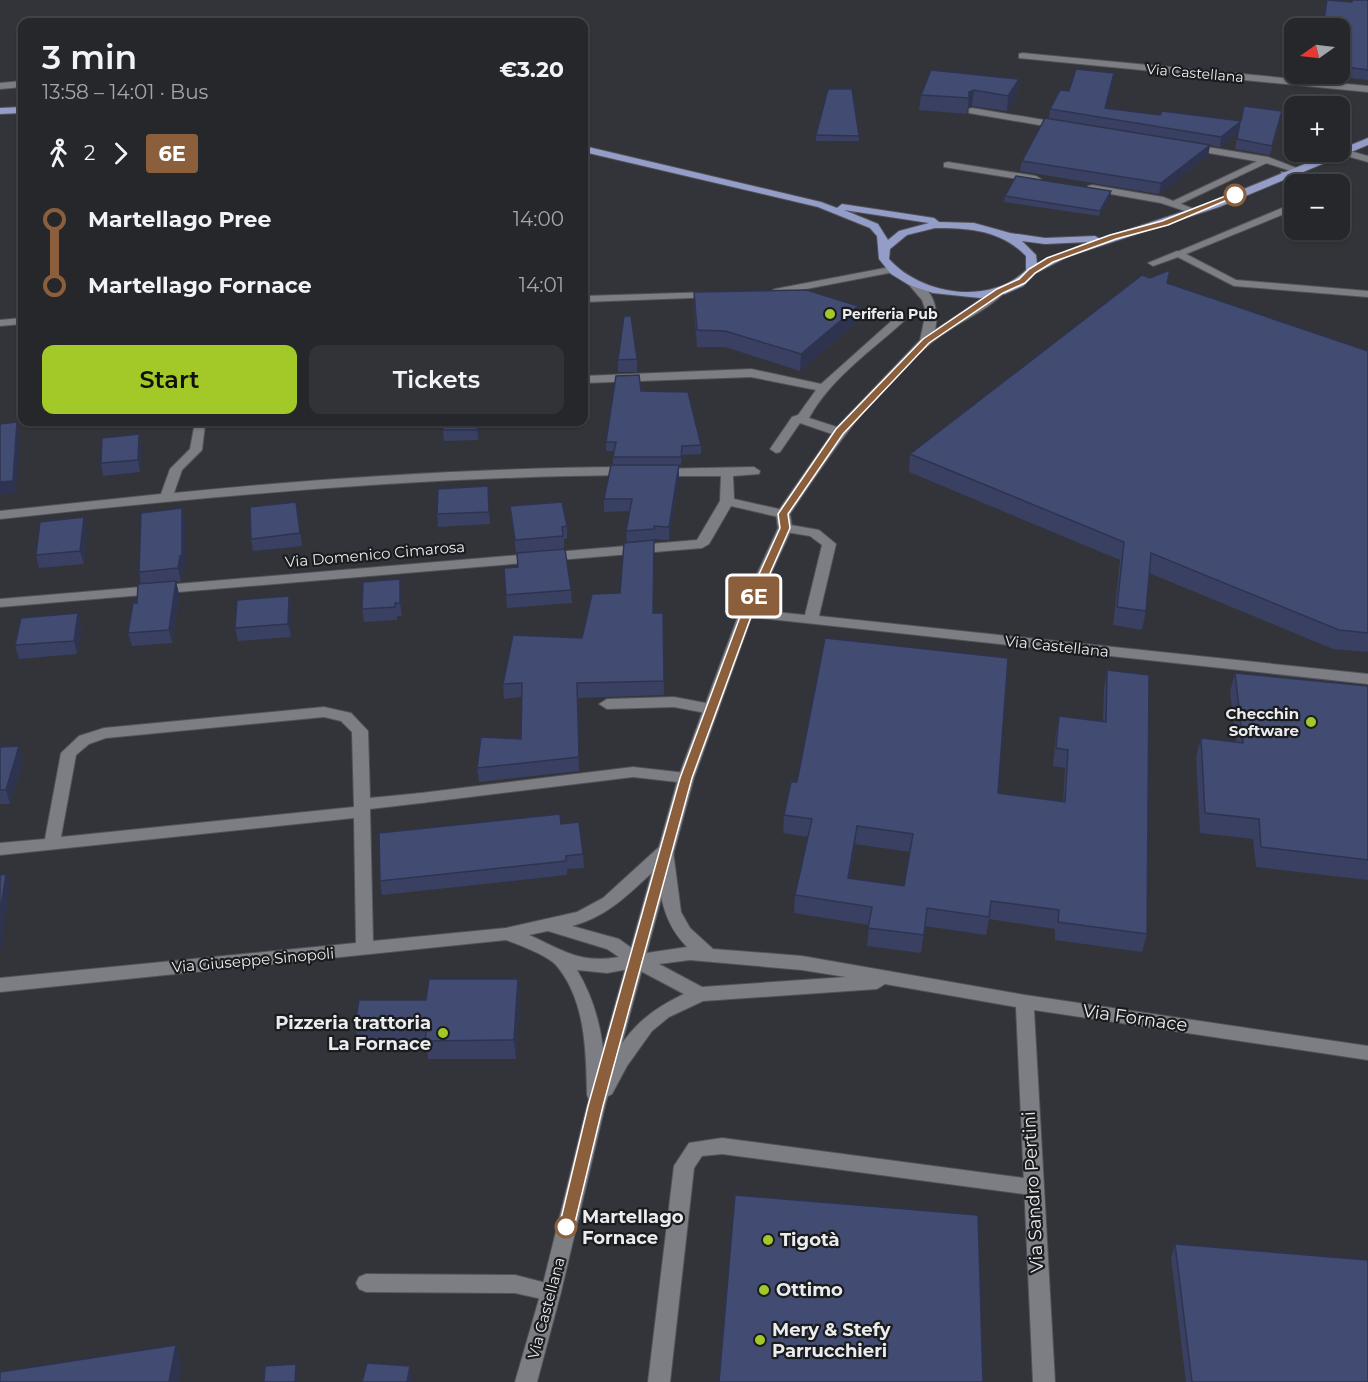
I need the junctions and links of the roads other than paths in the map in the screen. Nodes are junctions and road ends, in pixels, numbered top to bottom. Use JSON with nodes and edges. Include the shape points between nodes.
{"nodes":[{"id":1,"x":1022,"y":57,"type":"dead end"},
{"id":2,"x":18,"y":84,"type":"edge"},
{"id":3,"x":0,"y":86,"type":"edge"},
{"id":4,"x":1368,"y":89,"type":"edge"},
{"id":5,"x":18,"y":110,"type":"edge"},
{"id":6,"x":0,"y":111,"type":"edge"},
{"id":7,"x":972,"y":111,"type":"edge"},
{"id":8,"x":1074,"y":128,"type":"edge"},
{"id":9,"x":1368,"y":141,"type":"edge"},
{"id":10,"x":1177,"y":145,"type":"edge"},
{"id":11,"x":1350,"y":149,"type":"edge"},
{"id":12,"x":588,"y":150,"type":"edge"},
{"id":13,"x":1350,"y":154,"type":"edge"},
{"id":14,"x":1368,"y":159,"type":"edge"},
{"id":15,"x":1268,"y":160,"type":"junction"},
{"id":16,"x":1317,"y":162,"type":"edge"},
{"id":17,"x":948,"y":165,"type":"dead end"},
{"id":18,"x":1297,"y":170,"type":"junction"},
{"id":19,"x":1284,"y":174,"type":"edge"},
{"id":20,"x":1285,"y":174,"type":"edge"},
{"id":21,"x":1047,"y":181,"type":"edge"},
{"id":22,"x":1078,"y":186,"type":"edge"},
{"id":23,"x":1173,"y":203,"type":"junction"},
{"id":24,"x":821,"y":205,"type":"junction"},
{"id":25,"x":1284,"y":210,"type":"edge"},
{"id":26,"x":1194,"y":211,"type":"junction"},
{"id":27,"x":954,"y":225,"type":"junction"},
{"id":28,"x":1000,"y":233,"type":"junction"},
{"id":29,"x":1113,"y":237,"type":"junction"},
{"id":30,"x":885,"y":249,"type":"junction"},
{"id":31,"x":1177,"y":254,"type":"junction"},
{"id":32,"x":1153,"y":263,"type":"dead end"},
{"id":33,"x":890,"y":270,"type":"junction"},
{"id":34,"x":1032,"y":271,"type":"junction"},
{"id":35,"x":916,"y":286,"type":"junction"},
{"id":36,"x":1000,"y":291,"type":"junction"},
{"id":37,"x":767,"y":293,"type":"edge"},
{"id":38,"x":1368,"y":294,"type":"edge"},
{"id":39,"x":721,"y":295,"type":"edge"},
{"id":40,"x":588,"y":299,"type":"edge"},
{"id":41,"x":900,"y":319,"type":"dead end"},
{"id":42,"x":18,"y":321,"type":"edge"},
{"id":43,"x":0,"y":323,"type":"edge"},
{"id":44,"x":926,"y":341,"type":"junction"},
{"id":45,"x":588,"y":380,"type":"edge"},
{"id":46,"x":825,"y":388,"type":"junction"},
{"id":47,"x":803,"y":418,"type":"junction"},
{"id":48,"x":198,"y":426,"type":"edge"},
{"id":49,"x":839,"y":432,"type":"junction"},
{"id":50,"x":776,"y":449,"type":"dead end"},
{"id":51,"x":754,"y":471,"type":"dead end"},
{"id":52,"x":727,"y":472,"type":"junction"},
{"id":53,"x":166,"y":497,"type":"junction"},
{"id":54,"x":727,"y":501,"type":"junction"},
{"id":55,"x":0,"y":515,"type":"edge"},
{"id":56,"x":784,"y":521,"type":"junction"},
{"id":57,"x":0,"y":603,"type":"edge"},
{"id":58,"x":746,"y":614,"type":"junction"},
{"id":59,"x":811,"y":621,"type":"junction"},
{"id":60,"x":1368,"y":679,"type":"edge"},
{"id":61,"x":607,"y":704,"type":"dead end"},
{"id":62,"x":711,"y":709,"type":"junction"},
{"id":63,"x":686,"y":778,"type":"junction"},
{"id":64,"x":362,"y":808,"type":"junction"},
{"id":65,"x":52,"y":843,"type":"junction"},
{"id":66,"x":0,"y":849,"type":"edge"},
{"id":67,"x":665,"y":851,"type":"junction"},
{"id":68,"x":549,"y":926,"type":"junction"},
{"id":69,"x":506,"y":934,"type":"junction"},
{"id":70,"x":365,"y":950,"type":"junction"},
{"id":71,"x":708,"y":954,"type":"junction"},
{"id":72,"x":561,"y":959,"type":"junction"},
{"id":73,"x":637,"y":961,"type":"junction"},
{"id":74,"x":903,"y":980,"type":"junction"},
{"id":75,"x":0,"y":985,"type":"edge"},
{"id":76,"x":700,"y":994,"type":"junction"},
{"id":77,"x":1025,"y":1002,"type":"junction"},
{"id":78,"x":1368,"y":1053,"type":"edge"},
{"id":79,"x":596,"y":1106,"type":"junction"},
{"id":80,"x":1032,"y":1186,"type":"junction"},
{"id":81,"x":366,"y":1283,"type":"dead end"},
{"id":82,"x":552,"y":1292,"type":"junction"},
{"id":83,"x":526,"y":1382,"type":"edge"},
{"id":84,"x":659,"y":1382,"type":"edge"},
{"id":85,"x":1044,"y":1382,"type":"edge"}],
"edges":[{"from":1,"to":4,"type":"street","name":"Via Castellana"},
{"from":2,"to":3,"type":"street"},
{"from":5,"to":6,"type":"main road"},
{"from":7,"to":8,"type":"street"},
{"from":9,"to":11,"type":"main road"},
{"from":10,"to":15,"type":"street"},
{"from":12,"to":24,"type":"main road"},
{"from":13,"to":14,"type":"street"},
{"from":15,"to":18,"type":"street"},
{"from":15,"to":23,"type":"street"},
{"from":16,"to":18,"type":"main road"},
{"from":17,"to":21,"type":"street"},
{"from":18,"to":20,"type":"main road"},
{"from":19,"to":26,"type":"main road"},
{"from":22,"to":23,"type":"street"},
{"from":23,"to":26,"type":"street"},
{"from":24,"to":27,"type":"main road"},
{"from":24,"to":30,"type":"main road","via":[[874,226],[882,235]]},
{"from":25,"to":31,"type":"street"},
{"from":26,"to":29,"type":"main road"},
{"from":27,"to":28,"type":"main road"},
{"from":27,"to":30,"type":"main road","via":[[903,233]]},
{"from":28,"to":29,"type":"main road","via":[[1045,241]]},
{"from":28,"to":34,"type":"main road","via":[[1026,248],[1033,261]]},
{"from":29,"to":34,"type":"main road","via":[[1050,260]]},
{"from":30,"to":33,"type":"main road","via":[[884,259]]},
{"from":31,"to":32,"type":"street"},
{"from":31,"to":38,"type":"street","via":[[1234,283]]},
{"from":33,"to":35,"type":"main road"},
{"from":33,"to":37,"type":"street"},
{"from":34,"to":36,"type":"main road","via":[[1022,281]]},
{"from":35,"to":36,"type":"main road","via":[[957,294]]},
{"from":35,"to":44,"type":"street","via":[[931,303],[933,315]]},
{"from":36,"to":44,"type":"street","name":"Via Castellana"},
{"from":39,"to":40,"type":"street"},
{"from":41,"to":46,"type":"street"},
{"from":42,"to":43,"type":"street"},
{"from":44,"to":49,"type":"street","name":"Via Castellana"},
{"from":45,"to":46,"type":"street","via":[[752,372]]},
{"from":46,"to":47,"type":"street"},
{"from":47,"to":49,"type":"street"},
{"from":47,"to":50,"type":"street","via":[[796,420]]},
{"from":48,"to":53,"type":"street","via":[[196,450],[176,469]]},
{"from":49,"to":56,"type":"street","name":"Via Castellana"},
{"from":51,"to":52,"type":"street"},
{"from":52,"to":53,"type":"street","via":[[567,471]]},
{"from":52,"to":54,"type":"street"},
{"from":53,"to":55,"type":"street"},
{"from":54,"to":56,"type":"street"},
{"from":54,"to":57,"type":"street","name":"Via Domenico Cimarosa","via":[[702,544]]},
{"from":56,"to":58,"type":"street","name":"Via Castellana"},
{"from":56,"to":59,"type":"street","via":[[829,544]]},
{"from":58,"to":59,"type":"street","name":"Via Castellana"},
{"from":58,"to":62,"type":"street","name":"Via Castellana"},
{"from":59,"to":60,"type":"street","name":"Via Castellana"},
{"from":61,"to":62,"type":"street","via":[[674,702]]},
{"from":62,"to":63,"type":"street","name":"Via Castellana"},
{"from":63,"to":64,"type":"street","via":[[633,772]]},
{"from":63,"to":67,"type":"street","name":"Via Castellana"},
{"from":64,"to":65,"type":"street"},
{"from":64,"to":65,"type":"street","via":[[360,730],[346,717],[324,712],[104,733],[84,740],[69,753]]},
{"from":64,"to":70,"type":"street"},
{"from":65,"to":66,"type":"street"},
{"from":67,"to":68,"type":"street","name":"Via Giuseppe Sinopoli","via":[[609,902],[582,917]]},
{"from":67,"to":71,"type":"street","via":[[671,915],[677,928]]},
{"from":67,"to":73,"type":"street","name":"Via Castellana"},
{"from":68,"to":69,"type":"street","name":"Via Giuseppe Sinopoli"},
{"from":68,"to":73,"type":"street","name":"Via Giuseppe Sinopoli","via":[[604,940]]},
{"from":69,"to":70,"type":"street","name":"Via Giuseppe Sinopoli"},
{"from":69,"to":72,"type":"street","name":"Via Giuseppe Sinopoli","via":[[526,939]]},
{"from":70,"to":75,"type":"street","name":"Via Giuseppe Sinopoli"},
{"from":71,"to":73,"type":"street","name":"Via Fornace"},
{"from":71,"to":74,"type":"street","name":"Via Fornace","via":[[802,963]]},
{"from":72,"to":73,"type":"street","name":"Via Giuseppe Sinopoli","via":[[607,966]]},
{"from":72,"to":79,"type":"street","via":[[586,1002],[596,1051]]},
{"from":73,"to":76,"type":"street"},
{"from":73,"to":79,"type":"street","name":"Via Castellana"},
{"from":74,"to":76,"type":"street","name":"Via Fornace"},
{"from":74,"to":77,"type":"street","name":"Via Fornace"},
{"from":76,"to":79,"type":"street","name":"Via Fornace","via":[[663,1012],[646,1026],[620,1061]]},
{"from":77,"to":78,"type":"street","name":"Via Fornace"},
{"from":77,"to":80,"type":"street","name":"Via Sandro Pertini"},
{"from":79,"to":82,"type":"street","name":"Via Castellana"},
{"from":80,"to":84,"type":"street","via":[[722,1146],[696,1149],[684,1166]]},
{"from":80,"to":85,"type":"street","name":"Via Sandro Pertini"},
{"from":81,"to":82,"type":"street","via":[[515,1284]]},
{"from":82,"to":83,"type":"street","name":"Via Castellana"}]}
